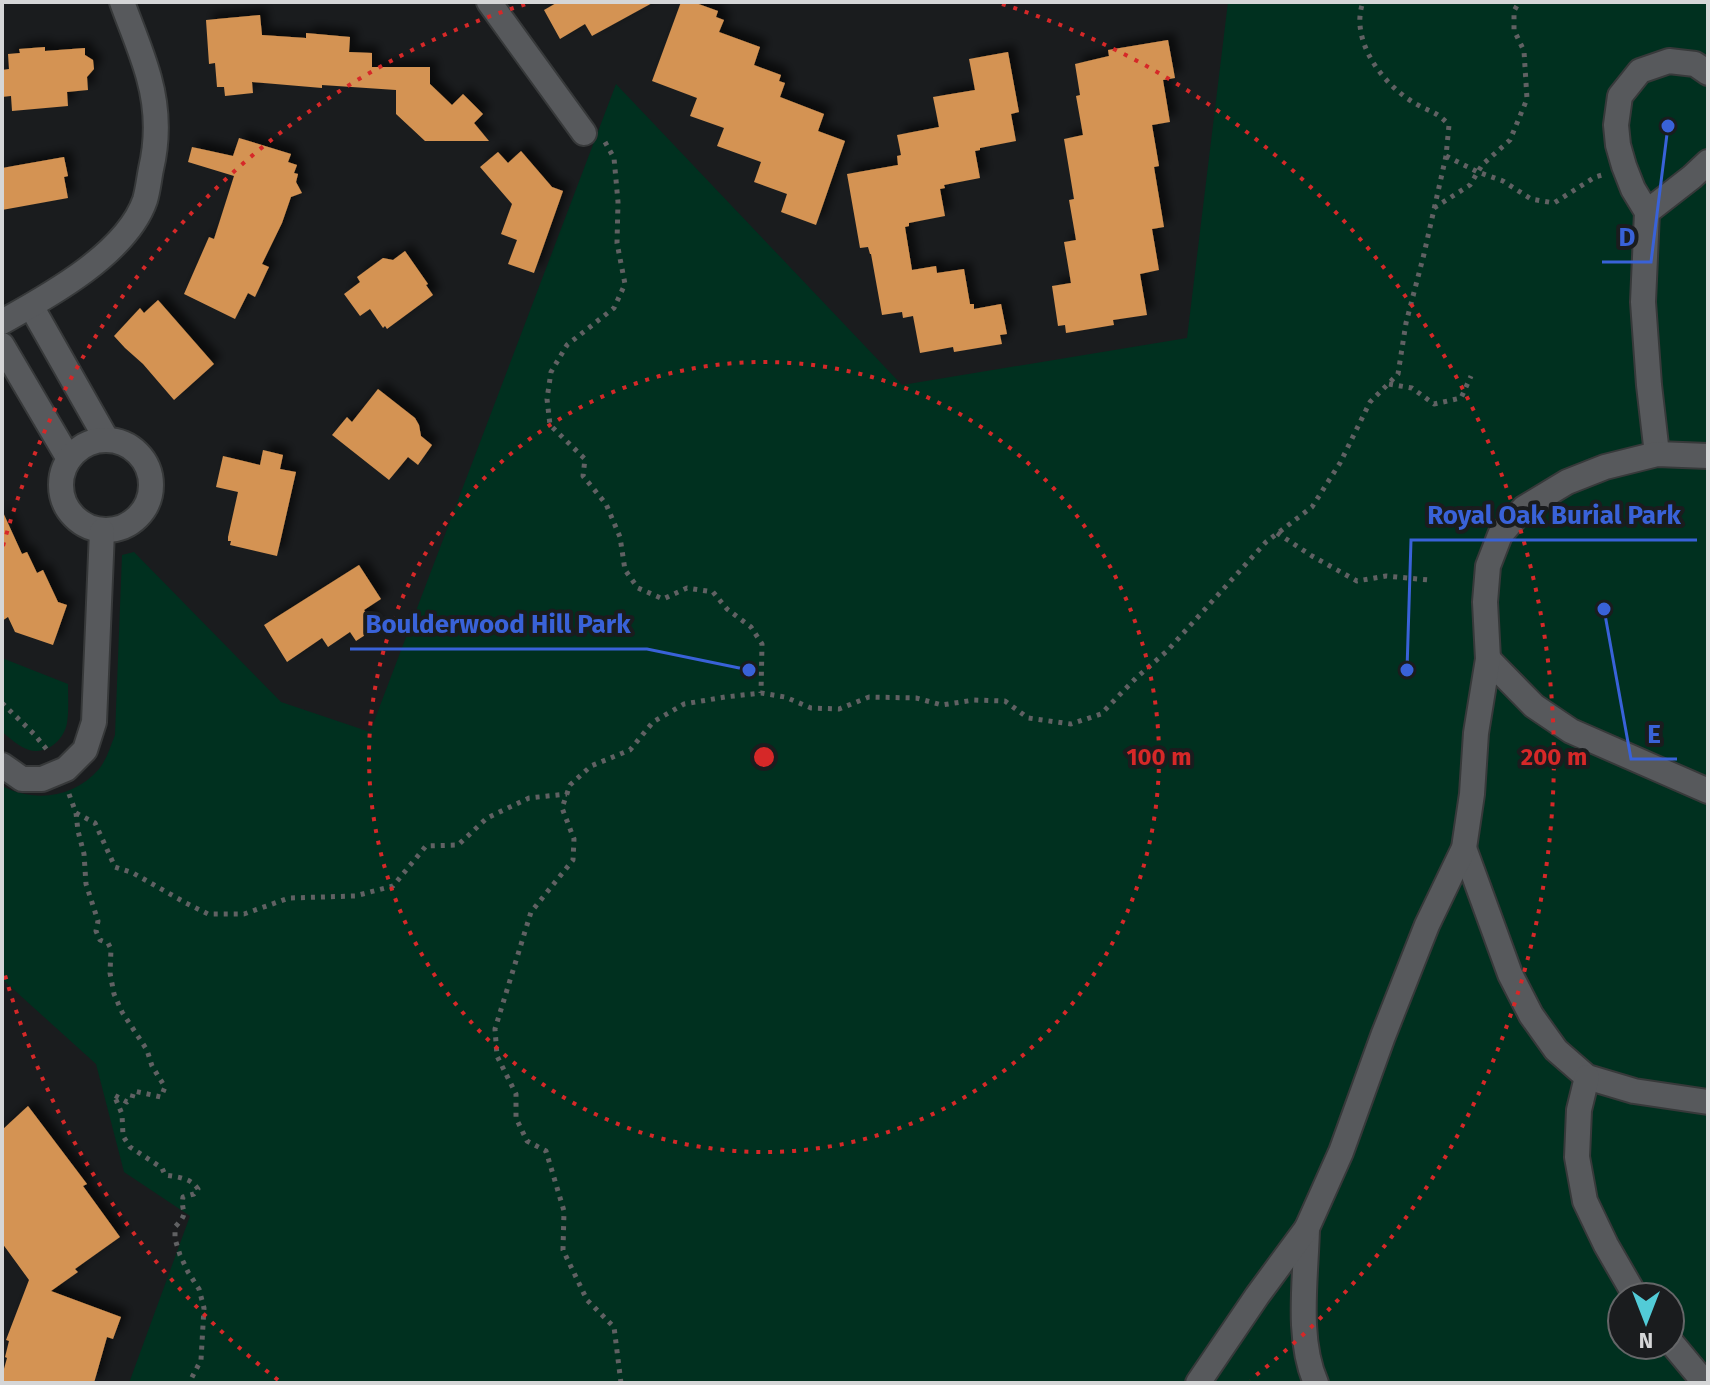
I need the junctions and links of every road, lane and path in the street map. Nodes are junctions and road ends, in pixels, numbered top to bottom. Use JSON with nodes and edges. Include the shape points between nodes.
{"nodes":[{"id":1,"x":122,"y":2,"type":"edge"},
{"id":2,"x":489,"y":2,"type":"edge"},
{"id":3,"x":1363,"y":2,"type":"edge"},
{"id":4,"x":1519,"y":2,"type":"edge"},
{"id":5,"x":1708,"y":73,"type":"edge"},
{"id":6,"x":584,"y":133,"type":"joint"},
{"id":7,"x":1446,"y":156,"type":"junction"},
{"id":8,"x":1708,"y":162,"type":"edge"},
{"id":9,"x":1624,"y":166,"type":"junction"},
{"id":10,"x":1478,"y":172,"type":"junction"},
{"id":11,"x":1433,"y":209,"type":"junction"},
{"id":12,"x":1647,"y":212,"type":"junction"},
{"id":13,"x":31,"y":306,"type":"junction"},
{"id":14,"x":2,"y":322,"type":"edge"},
{"id":15,"x":2,"y":345,"type":"edge"},
{"id":16,"x":1471,"y":376,"type":"dead end"},
{"id":17,"x":1388,"y":384,"type":"junction"},
{"id":18,"x":107,"y":440,"type":"junction"},
{"id":19,"x":1657,"y":454,"type":"junction"},
{"id":20,"x":1708,"y":456,"type":"edge"},
{"id":21,"x":69,"y":459,"type":"junction"},
{"id":22,"x":102,"y":531,"type":"junction"},
{"id":23,"x":1277,"y":533,"type":"junction"},
{"id":24,"x":1429,"y":580,"type":"dead end"},
{"id":25,"x":1488,"y":659,"type":"junction"},
{"id":26,"x":761,"y":693,"type":"junction"},
{"id":27,"x":2,"y":703,"type":"edge"},
{"id":28,"x":2,"y":765,"type":"edge"},
{"id":29,"x":66,"y":769,"type":"junction"},
{"id":30,"x":1708,"y":791,"type":"edge"},
{"id":31,"x":567,"y":794,"type":"junction"},
{"id":32,"x":76,"y":813,"type":"junction"},
{"id":33,"x":1464,"y":848,"type":"junction"},
{"id":34,"x":1587,"y":1077,"type":"junction"},
{"id":35,"x":1708,"y":1102,"type":"edge"},
{"id":36,"x":1307,"y":1228,"type":"junction"},
{"id":37,"x":1627,"y":1281,"type":"edge"},
{"id":38,"x":1686,"y":1360,"type":"edge"},
{"id":39,"x":189,"y":1383,"type":"edge"},
{"id":40,"x":621,"y":1383,"type":"edge"},
{"id":41,"x":1198,"y":1383,"type":"edge"},
{"id":42,"x":1316,"y":1383,"type":"edge"},
{"id":43,"x":1705,"y":1383,"type":"edge"}],
"edges":[{"from":1,"to":13,"type":"street","via":[[156,115],[145,201],[128,230],[94,265]]},
{"from":2,"to":6,"type":"street"},
{"from":3,"to":7,"type":"path","via":[[1360,34],[1370,58],[1396,90],[1449,125]]},
{"from":4,"to":10,"type":"path","via":[[1514,30],[1524,51],[1527,99],[1510,140]]},
{"from":5,"to":9,"type":"street","via":[[1695,64],[1669,61],[1640,71],[1620,96],[1616,125]]},
{"from":6,"to":26,"type":"path","via":[[604,142],[614,158],[617,243],[625,284],[614,308],[567,345],[551,372],[550,425],[585,459],[583,476],[606,504],[620,537],[625,570],[638,588],[663,599],[687,588],[713,592],[751,627],[762,644]]},
{"from":7,"to":10,"type":"path"},
{"from":7,"to":11,"type":"path"},
{"from":8,"to":12,"type":"street"},
{"from":9,"to":10,"type":"path","via":[[1554,203],[1531,199]]},
{"from":9,"to":12,"type":"street"},
{"from":10,"to":11,"type":"path","via":[[1470,185]]},
{"from":11,"to":17,"type":"path","via":[[1398,374]]},
{"from":12,"to":19,"type":"street","via":[[1643,302]]},
{"from":13,"to":14,"type":"street"},
{"from":13,"to":18,"type":"street"},
{"from":15,"to":21,"type":"street"},
{"from":16,"to":17,"type":"path","via":[[1461,398],[1434,404],[1412,388]]},
{"from":17,"to":23,"type":"path","via":[[1370,402],[1312,507]]},
{"from":18,"to":21,"type":"street","via":[[85,444]]},
{"from":18,"to":22,"type":"street","via":[[136,451],[152,479],[151,496],[133,523]]},
{"from":19,"to":20,"type":"street"},
{"from":19,"to":25,"type":"street","via":[[1567,482],[1524,508],[1500,535],[1488,566]]},
{"from":21,"to":22,"type":"street","via":[[60,489],[64,505],[87,527]]},
{"from":22,"to":29,"type":"street","via":[[94,722],[85,750]]},
{"from":23,"to":24,"type":"path","via":[[1357,581],[1386,576]]},
{"from":23,"to":26,"type":"path","via":[[1101,714],[1071,724],[1028,718],[1005,701],[942,705],[916,698],[869,697],[839,709],[811,708]]},
{"from":25,"to":30,"type":"street","via":[[1534,706],[1571,731]]},
{"from":25,"to":33,"type":"street"},
{"from":26,"to":31,"type":"path","via":[[684,704],[653,722],[630,750],[591,766]]},
{"from":27,"to":29,"type":"path"},
{"from":28,"to":29,"type":"street","via":[[22,779],[42,779]]},
{"from":29,"to":32,"type":"path"},
{"from":31,"to":32,"type":"path","via":[[529,798],[487,818],[458,845],[426,846],[393,886],[355,896],[289,898],[244,914],[208,914],[115,867],[95,823]]},
{"from":31,"to":40,"type":"path","via":[[562,808],[574,839],[573,860],[531,912],[495,1029],[497,1056],[516,1094],[516,1118],[527,1141],[546,1151],[564,1211],[563,1250],[587,1300],[614,1327]]},
{"from":32,"to":39,"type":"path","via":[[96,931],[111,949],[114,994],[165,1087],[161,1097],[134,1091],[127,1102],[114,1095],[123,1136],[165,1175],[186,1179],[198,1189],[183,1197],[184,1218],[175,1227],[180,1255],[204,1308],[201,1360]]},
{"from":33,"to":34,"type":"street","via":[[1510,974],[1531,1015],[1556,1050]]},
{"from":33,"to":36,"type":"street","via":[[1427,925]]},
{"from":34,"to":35,"type":"street","via":[[1634,1091]]},
{"from":34,"to":37,"type":"street","via":[[1577,1157],[1585,1201]]},
{"from":36,"to":41,"type":"street"},
{"from":36,"to":42,"type":"street","via":[[1304,1333]]},
{"from":38,"to":43,"type":"street"}]}
